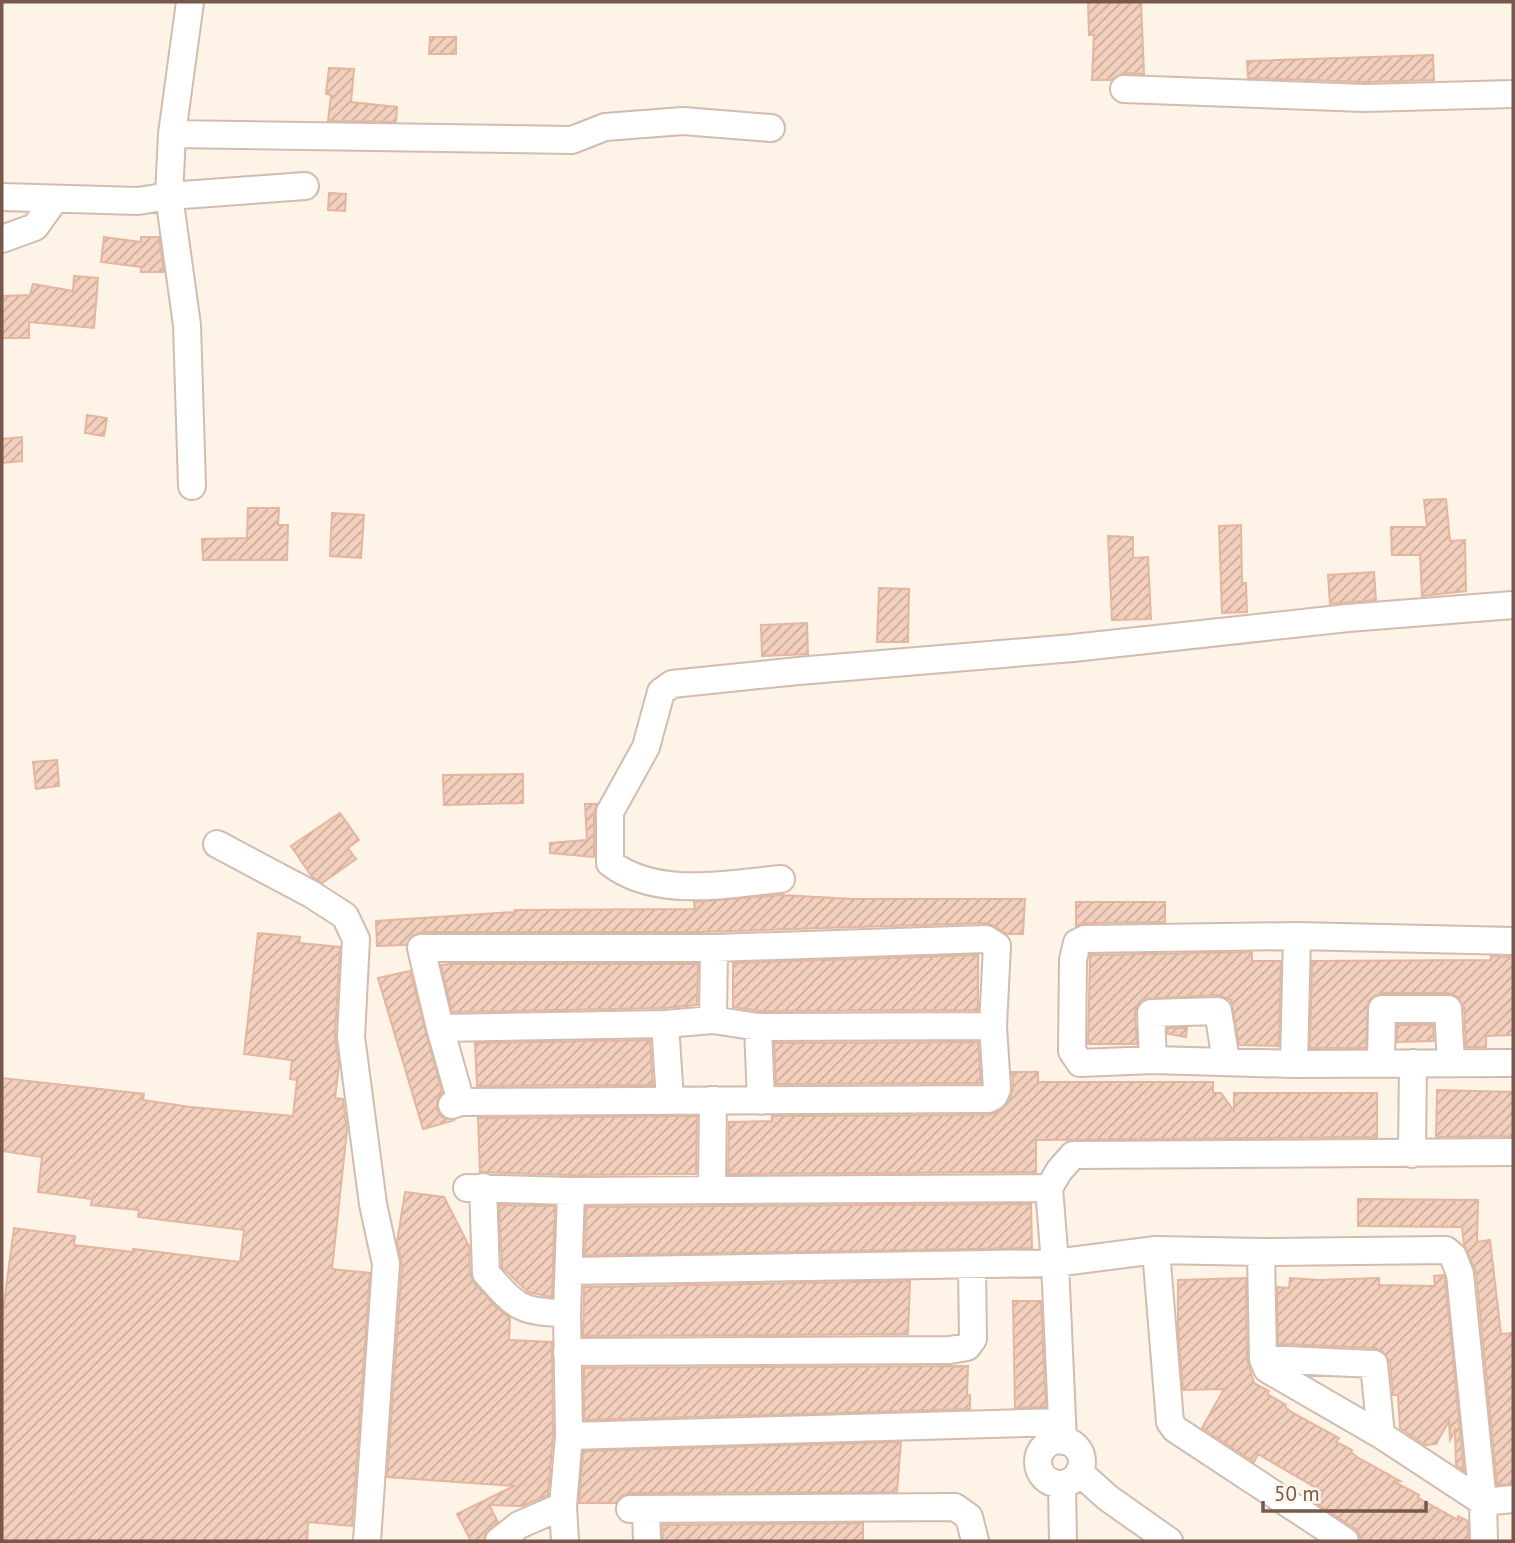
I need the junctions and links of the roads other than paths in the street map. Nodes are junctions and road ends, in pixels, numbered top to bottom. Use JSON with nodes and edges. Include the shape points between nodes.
{"nodes":[{"id":1,"x":190,"y":2,"type":"edge"},
{"id":2,"x":1124,"y":89,"type":"dead end"},
{"id":3,"x":1513,"y":94,"type":"edge"},
{"id":4,"x":771,"y":128,"type":"dead end"},
{"id":5,"x":172,"y":134,"type":"junction"},
{"id":6,"x":305,"y":186,"type":"dead end"},
{"id":7,"x":169,"y":196,"type":"junction"},
{"id":8,"x":2,"y":197,"type":"edge"},
{"id":9,"x":55,"y":199,"type":"junction"},
{"id":10,"x":2,"y":239,"type":"edge"},
{"id":11,"x":192,"y":486,"type":"dead end"},
{"id":12,"x":1513,"y":605,"type":"edge"},
{"id":13,"x":217,"y":844,"type":"dead end"},
{"id":14,"x":780,"y":879,"type":"dead end"},
{"id":15,"x":1297,"y":936,"type":"junction"},
{"id":16,"x":1513,"y":940,"type":"edge"},
{"id":17,"x":714,"y":948,"type":"junction"},
{"id":18,"x":713,"y":1020,"type":"junction"},
{"id":19,"x":665,"y":1024,"type":"junction"},
{"id":20,"x":993,"y":1026,"type":"junction"},
{"id":21,"x":758,"y":1027,"type":"junction"},
{"id":22,"x":440,"y":1028,"type":"junction"},
{"id":23,"x":1153,"y":1060,"type":"junction"},
{"id":24,"x":1226,"y":1061,"type":"junction"},
{"id":25,"x":1451,"y":1062,"type":"junction"},
{"id":26,"x":1513,"y":1062,"type":"edge"},
{"id":27,"x":1294,"y":1063,"type":"junction"},
{"id":28,"x":1381,"y":1063,"type":"junction"},
{"id":29,"x":1413,"y":1063,"type":"junction"},
{"id":30,"x":670,"y":1100,"type":"junction"},
{"id":31,"x":713,"y":1100,"type":"junction"},
{"id":32,"x":761,"y":1101,"type":"junction"},
{"id":33,"x":1513,"y":1152,"type":"edge"},
{"id":34,"x":1412,"y":1153,"type":"junction"},
{"id":35,"x":1049,"y":1188,"type":"junction"},
{"id":36,"x":712,"y":1189,"type":"junction"},
{"id":37,"x":570,"y":1191,"type":"junction"},
{"id":38,"x":1156,"y":1250,"type":"junction"},
{"id":39,"x":1261,"y":1252,"type":"junction"},
{"id":40,"x":1055,"y":1263,"type":"junction"},
{"id":41,"x":972,"y":1265,"type":"junction"},
{"id":42,"x":569,"y":1270,"type":"junction"},
{"id":43,"x":567,"y":1314,"type":"junction"},
{"id":44,"x":566,"y":1352,"type":"junction"},
{"id":45,"x":1263,"y":1359,"type":"junction"},
{"id":46,"x":1062,"y":1431,"type":"junction"},
{"id":47,"x":1381,"y":1435,"type":"junction"},
{"id":48,"x":569,"y":1436,"type":"junction"},
{"id":49,"x":1071,"y":1478,"type":"junction"},
{"id":50,"x":1513,"y":1499,"type":"edge"},
{"id":51,"x":1483,"y":1502,"type":"junction"},
{"id":52,"x":564,"y":1506,"type":"junction"},
{"id":53,"x":367,"y":1541,"type":"edge"},
{"id":54,"x":499,"y":1541,"type":"edge"},
{"id":55,"x":565,"y":1541,"type":"edge"},
{"id":56,"x":647,"y":1541,"type":"edge"},
{"id":57,"x":975,"y":1541,"type":"edge"},
{"id":58,"x":1063,"y":1541,"type":"edge"},
{"id":59,"x":1168,"y":1541,"type":"edge"},
{"id":60,"x":1345,"y":1541,"type":"edge"},
{"id":61,"x":1484,"y":1541,"type":"edge"}],
"edges":[{"from":1,"to":5,"type":"street"},
{"from":2,"to":3,"type":"street","via":[[1365,98]]},
{"from":4,"to":5,"type":"street","via":[[682,121],[605,127],[572,140]]},
{"from":5,"to":7,"type":"street"},
{"from":6,"to":7,"type":"street"},
{"from":7,"to":9,"type":"street","via":[[138,201]]},
{"from":7,"to":11,"type":"street","via":[[187,324]]},
{"from":8,"to":9,"type":"street"},
{"from":9,"to":10,"type":"street","via":[[34,227]]},
{"from":12,"to":14,"type":"street","via":[[672,684],[661,692],[646,747],[610,812],[610,863],[644,880],[684,886]]},
{"from":13,"to":53,"type":"street","via":[[345,916],[356,939],[351,1037],[373,1203],[386,1264]]},
{"from":15,"to":16,"type":"street"},
{"from":15,"to":23,"type":"street","via":[[1086,939],[1077,943],[1072,1051],[1080,1063]]},
{"from":15,"to":27,"type":"street"},
{"from":17,"to":18,"type":"street"},
{"from":17,"to":20,"type":"street","via":[[986,939],[997,946]]},
{"from":17,"to":22,"type":"street","via":[[421,948]]},
{"from":18,"to":19,"type":"street"},
{"from":18,"to":21,"type":"street"},
{"from":19,"to":22,"type":"street"},
{"from":19,"to":30,"type":"street"},
{"from":20,"to":21,"type":"street"},
{"from":20,"to":32,"type":"street","via":[[996,1089],[988,1099]]},
{"from":21,"to":32,"type":"street"},
{"from":22,"to":30,"type":"street","via":[[457,1104]]},
{"from":23,"to":24,"type":"street"},
{"from":23,"to":24,"type":"street","via":[[1151,1013],[1218,1011]]},
{"from":24,"to":27,"type":"street"},
{"from":25,"to":26,"type":"street"},
{"from":25,"to":28,"type":"street","via":[[1448,1009],[1382,1009]]},
{"from":25,"to":29,"type":"street"},
{"from":27,"to":28,"type":"street"},
{"from":28,"to":29,"type":"street"},
{"from":29,"to":34,"type":"street"},
{"from":30,"to":31,"type":"street"},
{"from":31,"to":32,"type":"street"},
{"from":31,"to":36,"type":"street"},
{"from":33,"to":34,"type":"street"},
{"from":34,"to":35,"type":"street","via":[[1073,1155]]},
{"from":35,"to":36,"type":"street"},
{"from":35,"to":40,"type":"street"},
{"from":36,"to":37,"type":"street"},
{"from":37,"to":42,"type":"street"},
{"from":37,"to":43,"type":"street","via":[[475,1188],[486,1273],[513,1303],[529,1311]]},
{"from":38,"to":39,"type":"street"},
{"from":38,"to":40,"type":"street"},
{"from":38,"to":60,"type":"street","via":[[1170,1422]]},
{"from":39,"to":45,"type":"street"},
{"from":39,"to":51,"type":"street","via":[[1446,1250],[1452,1256],[1460,1274]]},
{"from":40,"to":41,"type":"street"},
{"from":40,"to":46,"type":"street"},
{"from":41,"to":42,"type":"street"},
{"from":41,"to":44,"type":"street","via":[[973,1339],[967,1348]]},
{"from":42,"to":43,"type":"street"},
{"from":43,"to":44,"type":"street"},
{"from":44,"to":48,"type":"street"},
{"from":45,"to":47,"type":"street","via":[[1273,1373]]},
{"from":45,"to":47,"type":"street","via":[[1374,1354]]},
{"from":46,"to":48,"type":"street"},
{"from":46,"to":49,"type":"street","via":[[1082,1459]]},
{"from":46,"to":49,"type":"street","via":[[1043,1448],[1039,1469],[1048,1480]]},
{"from":47,"to":51,"type":"street"},
{"from":48,"to":52,"type":"street"},
{"from":49,"to":58,"type":"street"},
{"from":49,"to":59,"type":"street"},
{"from":50,"to":51,"type":"street"},
{"from":51,"to":61,"type":"street"},
{"from":52,"to":54,"type":"street","via":[[519,1525]]},
{"from":52,"to":55,"type":"street"},
{"from":56,"to":57,"type":"street","via":[[638,1509],[956,1507],[969,1517]]}]}
